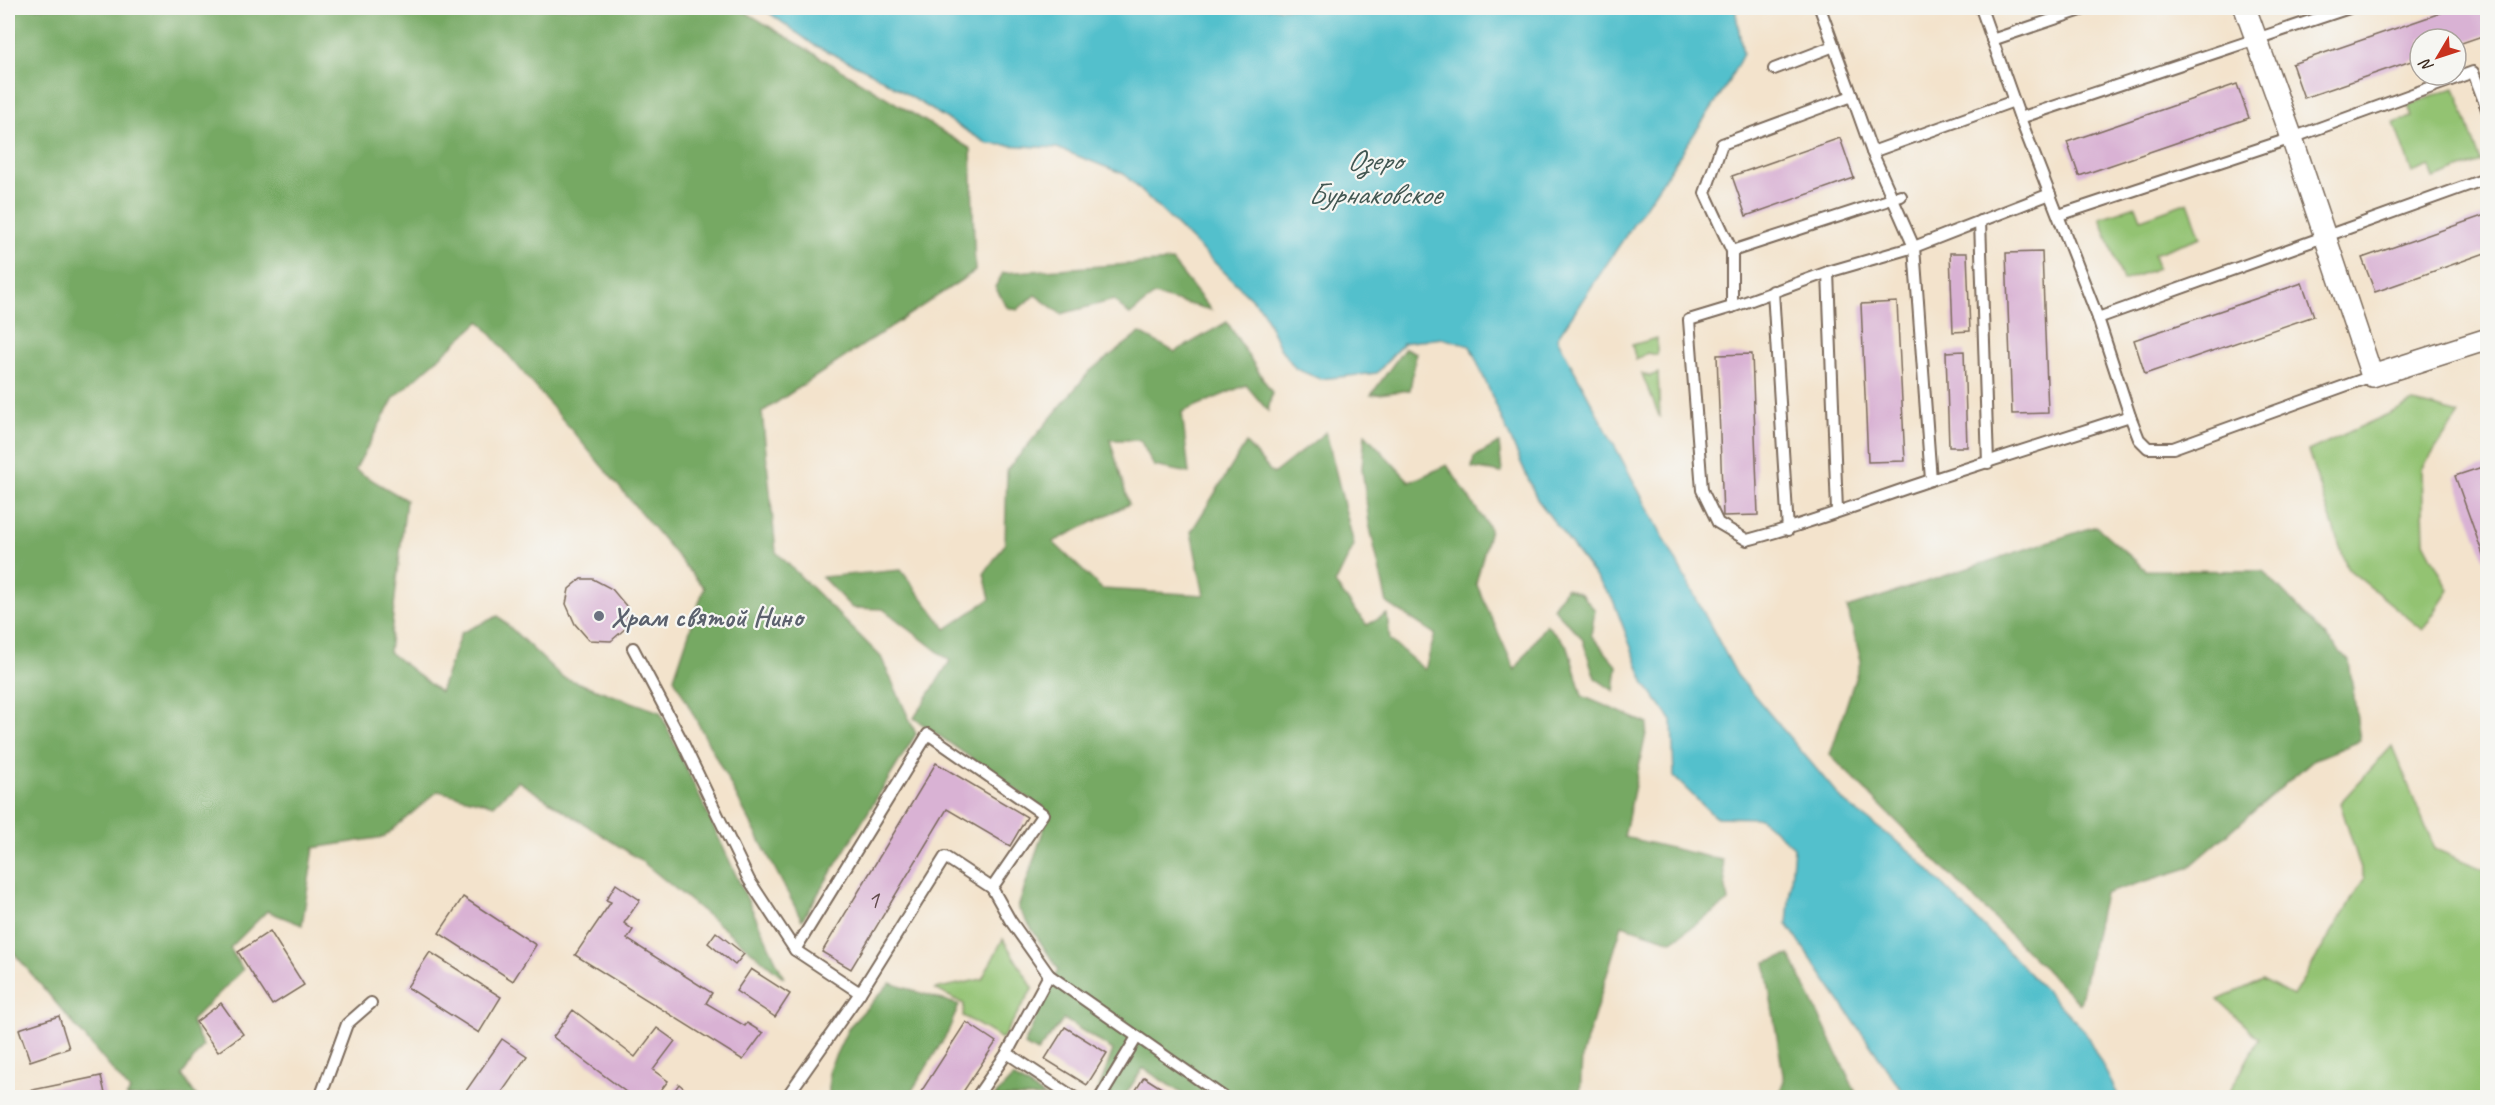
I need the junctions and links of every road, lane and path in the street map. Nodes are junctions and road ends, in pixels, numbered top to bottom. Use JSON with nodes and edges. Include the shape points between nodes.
{"nodes":[{"id":1,"x":1820,"y":8,"type":"edge"},
{"id":2,"x":1981,"y":8,"type":"edge"},
{"id":3,"x":2087,"y":8,"type":"edge"},
{"id":4,"x":2245,"y":8,"type":"edge"},
{"id":5,"x":2349,"y":8,"type":"edge"},
{"id":6,"x":2256,"y":39,"type":"junction"},
{"id":7,"x":1992,"y":40,"type":"junction"},
{"id":8,"x":1834,"y":46,"type":"junction"},
{"id":9,"x":1774,"y":69,"type":"dead end"},
{"id":10,"x":1852,"y":96,"type":"junction"},
{"id":11,"x":2014,"y":101,"type":"junction"},
{"id":12,"x":2487,"y":112,"type":"edge"},
{"id":13,"x":2020,"y":118,"type":"junction"},
{"id":14,"x":2292,"y":138,"type":"junction"},
{"id":15,"x":1872,"y":152,"type":"junction"},
{"id":16,"x":2487,"y":178,"type":"edge"},
{"id":17,"x":2050,"y":194,"type":"junction"},
{"id":18,"x":1896,"y":198,"type":"junction"},
{"id":19,"x":2059,"y":215,"type":"junction"},
{"id":20,"x":1980,"y":221,"type":"junction"},
{"id":21,"x":2325,"y":237,"type":"junction"},
{"id":22,"x":1914,"y":247,"type":"junction"},
{"id":23,"x":1732,"y":251,"type":"junction"},
{"id":24,"x":1828,"y":272,"type":"junction"},
{"id":25,"x":1773,"y":291,"type":"junction"},
{"id":26,"x":1731,"y":307,"type":"junction"},
{"id":27,"x":2098,"y":318,"type":"junction"},
{"id":28,"x":2487,"y":339,"type":"edge"},
{"id":29,"x":2372,"y":376,"type":"junction"},
{"id":30,"x":2130,"y":416,"type":"junction"},
{"id":31,"x":1988,"y":463,"type":"junction"},
{"id":32,"x":1931,"y":480,"type":"junction"},
{"id":33,"x":1837,"y":511,"type":"junction"},
{"id":34,"x":1788,"y":530,"type":"junction"},
{"id":35,"x":633,"y":648,"type":"dead end"},
{"id":36,"x":992,"y":888,"type":"junction"},
{"id":37,"x":795,"y":950,"type":"junction"},
{"id":38,"x":1049,"y":975,"type":"junction"},
{"id":39,"x":860,"y":993,"type":"junction"},
{"id":40,"x":371,"y":1003,"type":"dead end"},
{"id":41,"x":1137,"y":1036,"type":"junction"},
{"id":42,"x":1007,"y":1053,"type":"junction"},
{"id":43,"x":1222,"y":1097,"type":"edge"},
{"id":44,"x":320,"y":1098,"type":"edge"},
{"id":45,"x":786,"y":1098,"type":"edge"},
{"id":46,"x":976,"y":1098,"type":"edge"},
{"id":47,"x":1075,"y":1098,"type":"edge"},
{"id":48,"x":1101,"y":1098,"type":"edge"}],
"edges":[{"from":1,"to":8,"type":"lane"},
{"from":2,"to":7,"type":"lane"},
{"from":3,"to":7,"type":"lane"},
{"from":4,"to":6,"type":"street"},
{"from":5,"to":6,"type":"lane"},
{"from":6,"to":13,"type":"lane"},
{"from":6,"to":14,"type":"street"},
{"from":7,"to":11,"type":"lane"},
{"from":8,"to":9,"type":"lane"},
{"from":8,"to":10,"type":"lane"},
{"from":10,"to":15,"type":"lane"},
{"from":10,"to":23,"type":"lane","via":[[1722,144],[1705,193]]},
{"from":11,"to":13,"type":"lane"},
{"from":11,"to":15,"type":"lane"},
{"from":12,"to":14,"type":"lane","via":[[2473,72]]},
{"from":13,"to":17,"type":"lane"},
{"from":14,"to":19,"type":"lane"},
{"from":14,"to":21,"type":"street"},
{"from":15,"to":18,"type":"lane"},
{"from":16,"to":21,"type":"lane"},
{"from":17,"to":19,"type":"lane"},
{"from":17,"to":20,"type":"lane"},
{"from":18,"to":22,"type":"lane"},
{"from":18,"to":23,"type":"lane"},
{"from":19,"to":27,"type":"lane"},
{"from":20,"to":22,"type":"lane"},
{"from":20,"to":31,"type":"lane"},
{"from":21,"to":27,"type":"lane"},
{"from":21,"to":29,"type":"street"},
{"from":22,"to":24,"type":"lane"},
{"from":22,"to":32,"type":"lane"},
{"from":23,"to":26,"type":"lane"},
{"from":24,"to":25,"type":"lane"},
{"from":24,"to":33,"type":"lane"},
{"from":25,"to":26,"type":"lane"},
{"from":25,"to":34,"type":"lane"},
{"from":26,"to":34,"type":"lane","via":[[1689,320],[1702,490],[1718,523],[1747,540]]},
{"from":27,"to":30,"type":"lane"},
{"from":28,"to":29,"type":"street"},
{"from":29,"to":30,"type":"lane","via":[[2173,448],[2148,448],[2139,439]]},
{"from":30,"to":31,"type":"lane"},
{"from":31,"to":32,"type":"lane"},
{"from":32,"to":33,"type":"lane"},
{"from":33,"to":34,"type":"lane"},
{"from":35,"to":37,"type":"lane","via":[[749,880]]},
{"from":36,"to":37,"type":"lane","via":[[1043,814],[928,734]]},
{"from":36,"to":38,"type":"lane"},
{"from":36,"to":39,"type":"lane","via":[[945,857]]},
{"from":37,"to":39,"type":"lane"},
{"from":38,"to":41,"type":"lane"},
{"from":38,"to":42,"type":"lane"},
{"from":39,"to":45,"type":"lane"},
{"from":40,"to":44,"type":"lane","via":[[347,1024]]},
{"from":41,"to":43,"type":"lane"},
{"from":41,"to":48,"type":"lane"},
{"from":42,"to":46,"type":"lane"},
{"from":42,"to":47,"type":"lane"}]}
